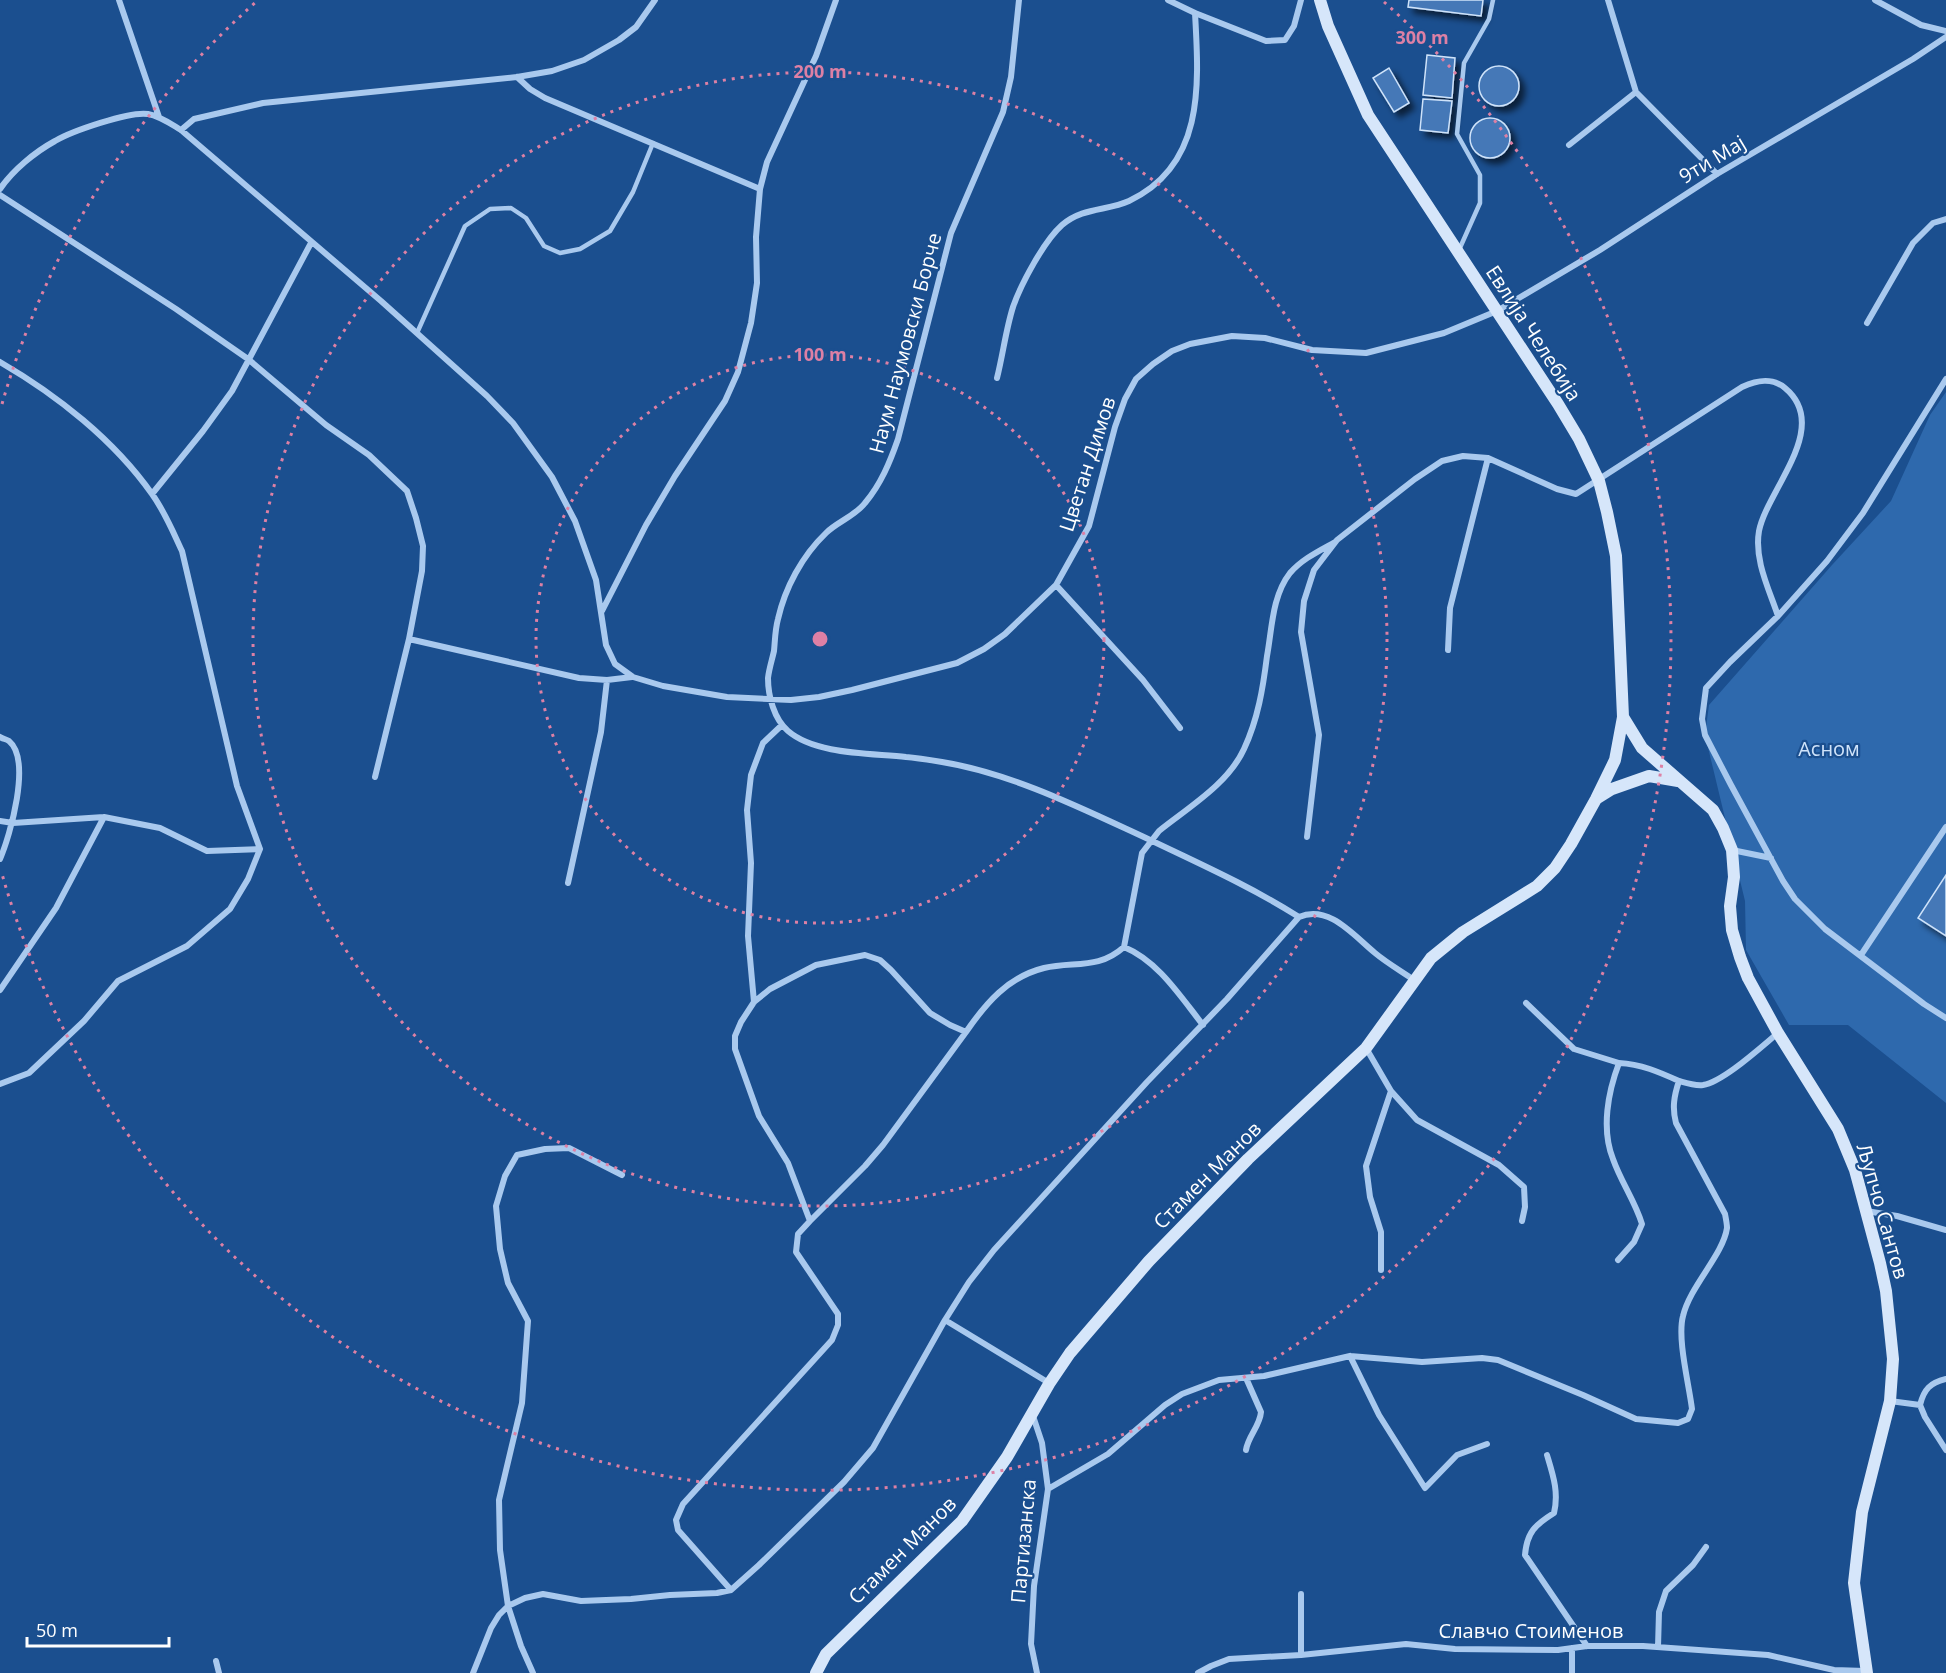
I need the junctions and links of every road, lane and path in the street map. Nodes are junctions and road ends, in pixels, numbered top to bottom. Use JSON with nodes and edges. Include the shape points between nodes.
{"nodes":[{"id":1,"x":119,"y":0,"type":"edge"},
{"id":2,"x":655,"y":0,"type":"edge"},
{"id":3,"x":836,"y":0,"type":"edge"},
{"id":4,"x":1019,"y":0,"type":"edge"},
{"id":5,"x":1168,"y":0,"type":"edge"},
{"id":6,"x":1300,"y":0,"type":"edge"},
{"id":7,"x":1320,"y":0,"type":"edge"},
{"id":8,"x":1493,"y":0,"type":"edge"},
{"id":9,"x":1608,"y":0,"type":"edge"},
{"id":10,"x":1875,"y":0,"type":"edge"},
{"id":11,"x":1195,"y":13,"type":"junction"},
{"id":12,"x":1946,"y":31,"type":"edge"},
{"id":13,"x":1946,"y":37,"type":"edge"},
{"id":14,"x":517,"y":77,"type":"junction"},
{"id":15,"x":1636,"y":92,"type":"junction"},
{"id":16,"x":159,"y":117,"type":"junction"},
{"id":17,"x":181,"y":130,"type":"junction"},
{"id":18,"x":653,"y":143,"type":"junction"},
{"id":19,"x":1569,"y":145,"type":"dead end"},
{"id":20,"x":1717,"y":174,"type":"junction"},
{"id":21,"x":0,"y":189,"type":"edge"},
{"id":22,"x":760,"y":189,"type":"junction"},
{"id":23,"x":0,"y":195,"type":"edge"},
{"id":24,"x":1946,"y":219,"type":"edge"},
{"id":25,"x":311,"y":243,"type":"junction"},
{"id":26,"x":1458,"y":253,"type":"junction"},
{"id":27,"x":1497,"y":311,"type":"junction"},
{"id":28,"x":1867,"y":323,"type":"dead end"},
{"id":29,"x":417,"y":333,"type":"junction"},
{"id":30,"x":248,"y":359,"type":"junction"},
{"id":31,"x":0,"y":362,"type":"edge"},
{"id":32,"x":997,"y":378,"type":"dead end"},
{"id":33,"x":1946,"y":379,"type":"edge"},
{"id":34,"x":1488,"y":458,"type":"junction"},
{"id":35,"x":1599,"y":481,"type":"junction"},
{"id":36,"x":152,"y":494,"type":"junction"},
{"id":37,"x":1337,"y":540,"type":"junction"},
{"id":38,"x":1056,"y":585,"type":"junction"},
{"id":39,"x":601,"y":612,"type":"junction"},
{"id":40,"x":1778,"y":616,"type":"junction"},
{"id":41,"x":409,"y":639,"type":"junction"},
{"id":42,"x":1448,"y":650,"type":"dead end"},
{"id":43,"x":633,"y":677,"type":"junction"},
{"id":44,"x":607,"y":680,"type":"junction"},
{"id":45,"x":771,"y":700,"type":"junction"},
{"id":46,"x":1623,"y":717,"type":"junction"},
{"id":47,"x":782,"y":725,"type":"junction"},
{"id":48,"x":1180,"y":728,"type":"dead end"},
{"id":49,"x":0,"y":737,"type":"edge"},
{"id":50,"x":375,"y":777,"type":"dead end"},
{"id":51,"x":1680,"y":781,"type":"junction"},
{"id":52,"x":1596,"y":799,"type":"junction"},
{"id":53,"x":104,"y":817,"type":"junction"},
{"id":54,"x":0,"y":821,"type":"edge"},
{"id":55,"x":14,"y":823,"type":"junction"},
{"id":56,"x":1946,"y":827,"type":"edge"},
{"id":57,"x":1307,"y":837,"type":"dead end"},
{"id":58,"x":1150,"y":840,"type":"junction"},
{"id":59,"x":260,"y":849,"type":"junction"},
{"id":60,"x":1732,"y":850,"type":"junction"},
{"id":61,"x":1771,"y":858,"type":"junction"},
{"id":62,"x":0,"y":859,"type":"edge"},
{"id":63,"x":568,"y":884,"type":"dead end"},
{"id":64,"x":1299,"y":917,"type":"junction"},
{"id":65,"x":1124,"y":947,"type":"junction"},
{"id":66,"x":1861,"y":955,"type":"junction"},
{"id":67,"x":1414,"y":980,"type":"junction"},
{"id":68,"x":0,"y":990,"type":"edge"},
{"id":69,"x":754,"y":1002,"type":"junction"},
{"id":70,"x":1526,"y":1003,"type":"dead end"},
{"id":71,"x":1946,"y":1018,"type":"edge"},
{"id":72,"x":1203,"y":1025,"type":"junction"},
{"id":73,"x":966,"y":1032,"type":"junction"},
{"id":74,"x":1778,"y":1033,"type":"junction"},
{"id":75,"x":1366,"y":1048,"type":"junction"},
{"id":76,"x":1619,"y":1063,"type":"junction"},
{"id":77,"x":1679,"y":1081,"type":"junction"},
{"id":78,"x":0,"y":1084,"type":"edge"},
{"id":79,"x":1391,"y":1090,"type":"junction"},
{"id":80,"x":622,"y":1175,"type":"dead end"},
{"id":81,"x":1866,"y":1211,"type":"junction"},
{"id":82,"x":810,"y":1221,"type":"junction"},
{"id":83,"x":1522,"y":1221,"type":"dead end"},
{"id":84,"x":1946,"y":1230,"type":"edge"},
{"id":85,"x":1618,"y":1260,"type":"dead end"},
{"id":86,"x":1381,"y":1270,"type":"dead end"},
{"id":87,"x":945,"y":1320,"type":"junction"},
{"id":88,"x":1350,"y":1356,"type":"junction"},
{"id":89,"x":1246,"y":1378,"type":"junction"},
{"id":90,"x":1946,"y":1379,"type":"edge"},
{"id":91,"x":1049,"y":1384,"type":"junction"},
{"id":92,"x":1890,"y":1401,"type":"junction"},
{"id":93,"x":1920,"y":1405,"type":"junction"},
{"id":94,"x":1032,"y":1413,"type":"junction"},
{"id":95,"x":1487,"y":1444,"type":"dead end"},
{"id":96,"x":1246,"y":1450,"type":"dead end"},
{"id":97,"x":1946,"y":1450,"type":"edge"},
{"id":98,"x":1547,"y":1455,"type":"dead end"},
{"id":99,"x":1048,"y":1489,"type":"junction"},
{"id":100,"x":1706,"y":1547,"type":"dead end"},
{"id":101,"x":731,"y":1590,"type":"junction"},
{"id":102,"x":1301,"y":1594,"type":"dead end"},
{"id":103,"x":508,"y":1606,"type":"junction"},
{"id":104,"x":1587,"y":1646,"type":"junction"},
{"id":105,"x":1658,"y":1647,"type":"junction"},
{"id":106,"x":1572,"y":1648,"type":"junction"},
{"id":107,"x":1301,"y":1655,"type":"junction"},
{"id":108,"x":216,"y":1661,"type":"dead end"},
{"id":109,"x":1866,"y":1672,"type":"edge"},
{"id":110,"x":219,"y":1673,"type":"edge"},
{"id":111,"x":473,"y":1673,"type":"edge"},
{"id":112,"x":533,"y":1673,"type":"edge"},
{"id":113,"x":816,"y":1673,"type":"edge"},
{"id":114,"x":1037,"y":1673,"type":"edge"},
{"id":115,"x":1198,"y":1673,"type":"edge"},
{"id":116,"x":1572,"y":1673,"type":"edge"}],
"edges":[{"from":1,"to":16,"type":"street"},
{"from":2,"to":14,"type":"street","via":[[636,27],[584,60]]},
{"from":3,"to":22,"type":"street","via":[[816,56],[767,162]]},
{"from":4,"to":45,"type":"street","name":"Наум Наумовски Борче","via":[[1003,112],[951,233],[890,463],[864,505],[826,533],[794,575],[777,621],[768,677]]},
{"from":5,"to":11,"type":"street"},
{"from":6,"to":11,"type":"street","via":[[1294,26],[1285,40],[1266,42]]},
{"from":7,"to":26,"type":"street","name":"Евлија Челебија","via":[[1368,115]]},
{"from":8,"to":26,"type":"lane","via":[[1489,19],[1464,63],[1457,134],[1480,175],[1480,203]]},
{"from":9,"to":15,"type":"street"},
{"from":10,"to":12,"type":"street","via":[[1921,25]]},
{"from":11,"to":32,"type":"street","via":[[1196,98],[1186,145],[1166,177],[1126,202],[1078,215],[1061,226],[1042,249],[1013,306]]},
{"from":13,"to":20,"type":"street","name":"9ти Мај"},
{"from":14,"to":17,"type":"street","via":[[263,103],[194,119]]},
{"from":14,"to":18,"type":"street","via":[[545,98]]},
{"from":15,"to":19,"type":"street"},
{"from":15,"to":20,"type":"street"},
{"from":16,"to":17,"type":"street"},
{"from":16,"to":21,"type":"street","via":[[128,116],[56,140]]},
{"from":17,"to":25,"type":"street"},
{"from":18,"to":22,"type":"street"},
{"from":18,"to":29,"type":"lane","via":[[633,192],[610,231],[580,249],[560,253],[544,246],[526,218],[511,208],[490,209],[465,226]]},
{"from":20,"to":27,"type":"street","name":"9ти Мај"},
{"from":22,"to":39,"type":"street","via":[[757,283],[738,372],[725,401],[646,525]]},
{"from":23,"to":30,"type":"street"},
{"from":24,"to":28,"type":"street","via":[[1933,223],[1913,243]]},
{"from":25,"to":29,"type":"street"},
{"from":25,"to":30,"type":"street"},
{"from":26,"to":27,"type":"street","name":"Евлија Челебија"},
{"from":27,"to":35,"type":"street","name":"Евлија Челебија","via":[[1558,404]]},
{"from":27,"to":38,"type":"street","name":"Цветан Димов","via":[[1444,333],[1366,353],[1312,350],[1265,338],[1232,336],[1172,351],[1136,379],[1125,399],[1089,526]]},
{"from":29,"to":39,"type":"street","via":[[487,396],[540,458],[575,521],[596,580]]},
{"from":30,"to":36,"type":"street","via":[[232,391]]},
{"from":30,"to":41,"type":"street","via":[[326,425],[369,454],[407,491],[423,546]]},
{"from":31,"to":36,"type":"street","via":[[91,428],[124,459]]},
{"from":33,"to":40,"type":"street","via":[[1863,513]]},
{"from":34,"to":35,"type":"street","via":[[1576,494]]},
{"from":34,"to":37,"type":"street","via":[[1464,456],[1442,461]]},
{"from":34,"to":42,"type":"street","via":[[1450,608]]},
{"from":35,"to":40,"type":"street","via":[[1742,387],[1766,380],[1782,386],[1795,396],[1801,431],[1795,456],[1759,531],[1758,553]]},
{"from":35,"to":46,"type":"street","name":"Евлија Челебија","via":[[1616,556]]},
{"from":36,"to":59,"type":"street","via":[[182,552],[237,786]]},
{"from":37,"to":57,"type":"street","via":[[1314,570],[1304,601],[1301,632],[1319,735]]},
{"from":37,"to":58,"type":"street","via":[[1303,561],[1281,588],[1275,604],[1260,703],[1244,751],[1223,779]]},
{"from":38,"to":45,"type":"street","name":"Цветан Димов","via":[[1005,634],[957,663],[819,697]]},
{"from":38,"to":48,"type":"street","via":[[1143,680]]},
{"from":39,"to":43,"type":"street","via":[[606,645],[615,664]]},
{"from":40,"to":61,"type":"street","via":[[1706,688],[1702,719],[1705,735]]},
{"from":41,"to":44,"type":"street","via":[[579,678]]},
{"from":41,"to":50,"type":"street"},
{"from":43,"to":44,"type":"street"},
{"from":43,"to":45,"type":"street","name":"Цветан Димов","via":[[727,697]]},
{"from":44,"to":63,"type":"street","via":[[601,732]]},
{"from":45,"to":47,"type":"street"},
{"from":46,"to":51,"type":"street","name":"Љупчо Сантов","via":[[1642,748]]},
{"from":46,"to":52,"type":"street","name":"Стамен Манов","via":[[1615,760]]},
{"from":47,"to":58,"type":"street","via":[[802,741],[843,751],[909,757],[992,775]]},
{"from":47,"to":69,"type":"street","via":[[763,743],[749,787],[748,936]]},
{"from":49,"to":55,"type":"street","via":[[9,741],[17,753]]},
{"from":51,"to":52,"type":"street","via":[[1649,776]]},
{"from":51,"to":60,"type":"street","name":"Љупчо Сантов","via":[[1713,810]]},
{"from":52,"to":67,"type":"street","name":"Стамен Манов","via":[[1555,868],[1537,886],[1463,932],[1431,958]]},
{"from":53,"to":55,"type":"street"},
{"from":53,"to":59,"type":"street","via":[[160,828],[207,851]]},
{"from":53,"to":68,"type":"street","via":[[56,908]]},
{"from":54,"to":55,"type":"street"},
{"from":55,"to":62,"type":"street"},
{"from":56,"to":66,"type":"street"},
{"from":58,"to":64,"type":"street"},
{"from":58,"to":65,"type":"street","via":[[1138,867]]},
{"from":59,"to":78,"type":"street","via":[[230,909],[187,945],[118,981],[84,1021],[29,1073]]},
{"from":60,"to":61,"type":"street"},
{"from":60,"to":74,"type":"street","name":"Љупчо Сантов","via":[[1732,930],[1748,978]]},
{"from":61,"to":66,"type":"street","via":[[1796,899],[1825,929]]},
{"from":64,"to":67,"type":"street","via":[[1308,913],[1331,918]]},
{"from":64,"to":72,"type":"street"},
{"from":65,"to":72,"type":"street","via":[[1139,953],[1161,973]]},
{"from":65,"to":73,"type":"street","via":[[1111,958],[1044,968],[1021,977],[1000,990]]},
{"from":66,"to":71,"type":"street"},
{"from":67,"to":75,"type":"street","name":"Стамен Манов"},
{"from":69,"to":73,"type":"street","via":[[770,988],[816,965],[866,955],[880,960],[930,1013]]},
{"from":69,"to":82,"type":"street","via":[[735,1036],[735,1049],[759,1116],[788,1163]]},
{"from":70,"to":76,"type":"street","via":[[1574,1049]]},
{"from":72,"to":87,"type":"street","via":[[994,1250]]},
{"from":73,"to":82,"type":"street","via":[[883,1145]]},
{"from":74,"to":77,"type":"street","via":[[1704,1085]]},
{"from":74,"to":81,"type":"street","name":"Љупчо Сантов","via":[[1838,1129]]},
{"from":75,"to":79,"type":"street"},
{"from":75,"to":91,"type":"street","name":"Стамен Манов","via":[[1248,1159],[1149,1261],[1089,1328]]},
{"from":76,"to":77,"type":"street","via":[[1632,1063]]},
{"from":76,"to":85,"type":"street","via":[[1610,1087],[1608,1144],[1642,1224],[1634,1242]]},
{"from":77,"to":88,"type":"street","via":[[1672,1108],[1676,1124],[1725,1214],[1727,1228],[1693,1290],[1680,1330],[1692,1409],[1688,1419],[1678,1423],[1636,1419],[1498,1360],[1422,1362]]},
{"from":79,"to":83,"type":"street","via":[[1417,1120],[1499,1165],[1524,1186]]},
{"from":79,"to":86,"type":"street","via":[[1366,1166],[1370,1197],[1382,1232]]},
{"from":80,"to":103,"type":"street","via":[[569,1148],[517,1155],[505,1176],[496,1206],[508,1283],[528,1321],[522,1403],[499,1500],[500,1550]]},
{"from":81,"to":84,"type":"street"},
{"from":81,"to":92,"type":"street","name":"Љупчо Сантов","via":[[1886,1291],[1893,1359]]},
{"from":82,"to":101,"type":"street","via":[[798,1234],[796,1252],[838,1314],[832,1340],[683,1503],[676,1520],[684,1539]]},
{"from":87,"to":91,"type":"street"},
{"from":87,"to":101,"type":"street","via":[[873,1448],[844,1482]]},
{"from":88,"to":89,"type":"street"},
{"from":88,"to":95,"type":"street","via":[[1379,1415],[1425,1488],[1457,1455]]},
{"from":89,"to":96,"type":"street","via":[[1261,1412]]},
{"from":89,"to":99,"type":"street","via":[[1219,1380],[1182,1394],[1108,1454]]},
{"from":90,"to":93,"type":"street","via":[[1933,1382],[1923,1391]]},
{"from":91,"to":94,"type":"street","name":"Стамен Манов"},
{"from":92,"to":93,"type":"street"},
{"from":92,"to":109,"type":"street","name":"Љупчо Сантов","via":[[1862,1512],[1854,1583]]},
{"from":93,"to":97,"type":"street"},
{"from":94,"to":99,"type":"street","name":"Партизанска","via":[[1042,1443]]},
{"from":94,"to":113,"type":"street","name":"Стамен Манов","via":[[962,1521],[826,1654]]},
{"from":98,"to":104,"type":"street","via":[[1557,1501],[1554,1513],[1536,1524],[1526,1542],[1525,1555]]},
{"from":99,"to":114,"type":"street","name":"Партизанска","via":[[1034,1586],[1031,1644]]},
{"from":100,"to":105,"type":"street","via":[[1666,1591],[1659,1612]]},
{"from":101,"to":103,"type":"street","via":[[621,1600],[581,1600],[543,1594]]},
{"from":102,"to":107,"type":"street"},
{"from":103,"to":111,"type":"street","via":[[491,1628]]},
{"from":103,"to":112,"type":"street"},
{"from":104,"to":105,"type":"street","name":"Славчо Стоименов"},
{"from":104,"to":106,"type":"street","name":"Славчо Стоименов"},
{"from":105,"to":109,"type":"street","name":"Славчо Стоименов","via":[[1768,1655],[1834,1670]]},
{"from":106,"to":107,"type":"street","name":"Славчо Стоименов","via":[[1455,1649],[1406,1644]]},
{"from":106,"to":116,"type":"street"},
{"from":107,"to":115,"type":"street","name":"Славчо Стоименов","via":[[1229,1659]]},
{"from":108,"to":110,"type":"street"}]}
